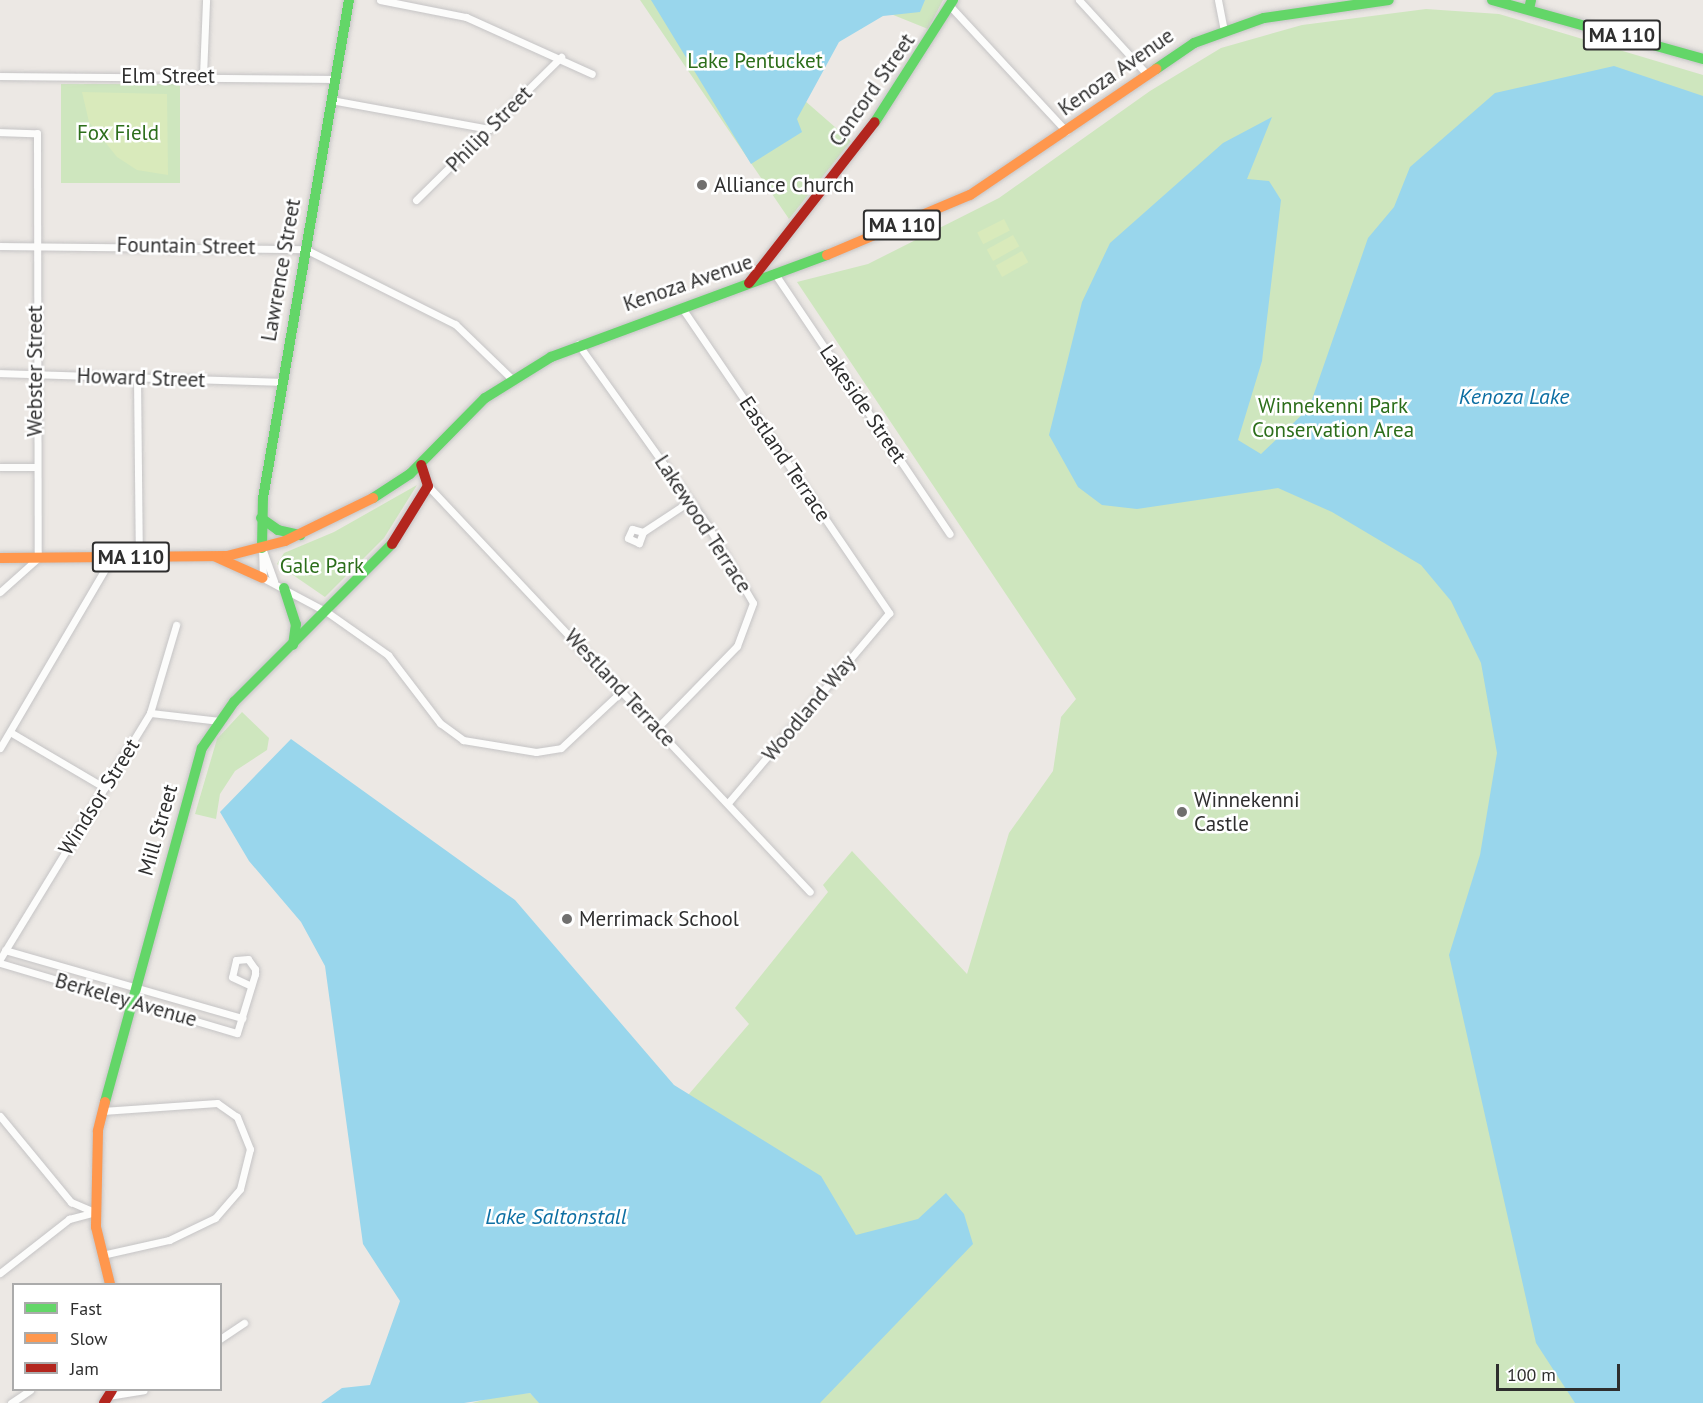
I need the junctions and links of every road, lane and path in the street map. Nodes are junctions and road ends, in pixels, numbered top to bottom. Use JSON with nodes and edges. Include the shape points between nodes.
{"nodes":[{"id":1,"x":206,"y":0,"type":"edge"},
{"id":2,"x":349,"y":0,"type":"edge"},
{"id":3,"x":380,"y":0,"type":"edge"},
{"id":4,"x":1079,"y":0,"type":"edge"},
{"id":5,"x":1218,"y":0,"type":"edge"},
{"id":6,"x":1389,"y":0,"type":"edge"},
{"id":7,"x":1492,"y":0,"type":"edge"},
{"id":8,"x":952,"y":3,"type":"edge"},
{"id":9,"x":1348,"y":3,"type":"edge"},
{"id":10,"x":1530,"y":5,"type":"edge"},
{"id":11,"x":1224,"y":32,"type":"junction"},
{"id":12,"x":561,"y":57,"type":"junction"},
{"id":13,"x":1703,"y":59,"type":"edge"},
{"id":14,"x":1144,"y":72,"type":"junction"},
{"id":15,"x":592,"y":74,"type":"dead end"},
{"id":16,"x":0,"y":76,"type":"edge"},
{"id":17,"x":203,"y":76,"type":"junction"},
{"id":18,"x":335,"y":79,"type":"junction"},
{"id":19,"x":331,"y":100,"type":"junction"},
{"id":20,"x":489,"y":129,"type":"junction"},
{"id":21,"x":1066,"y":131,"type":"junction"},
{"id":22,"x":0,"y":132,"type":"edge"},
{"id":23,"x":416,"y":200,"type":"dead end"},
{"id":24,"x":0,"y":246,"type":"edge"},
{"id":25,"x":35,"y":246,"type":"junction"},
{"id":26,"x":304,"y":249,"type":"junction"},
{"id":27,"x":775,"y":274,"type":"junction"},
{"id":28,"x":749,"y":283,"type":"junction"},
{"id":29,"x":681,"y":305,"type":"junction"},
{"id":30,"x":578,"y":344,"type":"junction"},
{"id":31,"x":0,"y":373,"type":"edge"},
{"id":32,"x":35,"y":374,"type":"junction"},
{"id":33,"x":137,"y":377,"type":"junction"},
{"id":34,"x":511,"y":378,"type":"junction"},
{"id":35,"x":282,"y":382,"type":"junction"},
{"id":36,"x":421,"y":465,"type":"junction"},
{"id":37,"x":0,"y":466,"type":"edge"},
{"id":38,"x":36,"y":467,"type":"junction"},
{"id":39,"x":428,"y":486,"type":"junction"},
{"id":40,"x":690,"y":501,"type":"junction"},
{"id":41,"x":261,"y":518,"type":"junction"},
{"id":42,"x":643,"y":532,"type":"dead end"},
{"id":43,"x":950,"y":534,"type":"dead end"},
{"id":44,"x":300,"y":535,"type":"junction"},
{"id":45,"x":262,"y":548,"type":"junction"},
{"id":46,"x":112,"y":557,"type":"junction"},
{"id":47,"x":139,"y":557,"type":"junction"},
{"id":48,"x":215,"y":557,"type":"junction"},
{"id":49,"x":0,"y":558,"type":"edge"},
{"id":50,"x":38,"y":558,"type":"junction"},
{"id":51,"x":269,"y":580,"type":"junction"},
{"id":52,"x":284,"y":588,"type":"junction"},
{"id":53,"x":0,"y":592,"type":"edge"},
{"id":54,"x":327,"y":612,"type":"junction"},
{"id":55,"x":889,"y":613,"type":"joint"},
{"id":56,"x":176,"y":625,"type":"dead end"},
{"id":57,"x":292,"y":646,"type":"junction"},
{"id":58,"x":622,"y":691,"type":"junction"},
{"id":59,"x":150,"y":713,"type":"junction"},
{"id":60,"x":219,"y":721,"type":"junction"},
{"id":61,"x":657,"y":728,"type":"junction"},
{"id":62,"x":10,"y":732,"type":"junction"},
{"id":63,"x":0,"y":748,"type":"edge"},
{"id":64,"x":105,"y":788,"type":"junction"},
{"id":65,"x":728,"y":803,"type":"junction"},
{"id":66,"x":810,"y":892,"type":"dead end"},
{"id":67,"x":5,"y":951,"type":"junction"},
{"id":68,"x":0,"y":958,"type":"edge"},
{"id":69,"x":0,"y":963,"type":"edge"},
{"id":70,"x":251,"y":986,"type":"dead end"},
{"id":71,"x":134,"y":987,"type":"junction"},
{"id":72,"x":129,"y":1002,"type":"junction"},
{"id":73,"x":242,"y":1018,"type":"junction"},
{"id":74,"x":102,"y":1111,"type":"junction"},
{"id":75,"x":0,"y":1116,"type":"edge"},
{"id":76,"x":7,"y":1125,"type":"junction"},
{"id":77,"x":0,"y":1131,"type":"edge"},
{"id":78,"x":95,"y":1212,"type":"junction"},
{"id":79,"x":102,"y":1255,"type":"junction"},
{"id":80,"x":0,"y":1273,"type":"edge"},
{"id":81,"x":110,"y":1283,"type":"edge"},
{"id":82,"x":244,"y":1323,"type":"dead end"},
{"id":83,"x":222,"y":1338,"type":"edge"},
{"id":84,"x":27,"y":1391,"type":"edge"},
{"id":85,"x":134,"y":1391,"type":"edge"},
{"id":86,"x":108,"y":1396,"type":"edge"},
{"id":87,"x":11,"y":1403,"type":"edge"}],
"edges":[{"from":1,"to":17,"type":"street"},
{"from":2,"to":18,"type":"main road","name":"Lawrence Street"},
{"from":3,"to":12,"type":"street","via":[[466,17]]},
{"from":4,"to":14,"type":"street"},
{"from":5,"to":11,"type":"street"},
{"from":6,"to":9,"type":"main road","name":"Kenoza Avenue","number":"MA 110"},
{"from":7,"to":10,"type":"main road","number":"MA 110"},
{"from":8,"to":21,"type":"street"},
{"from":8,"to":28,"type":"main road","name":"Concord Street","via":[[880,115]]},
{"from":9,"to":11,"type":"main road","name":"Kenoza Avenue","number":"MA 110","via":[[1264,18]]},
{"from":10,"to":13,"type":"main road","number":"MA 110","via":[[1541,13]]},
{"from":11,"to":14,"type":"main road","name":"Kenoza Avenue","number":"MA 110"},
{"from":12,"to":15,"type":"street"},
{"from":12,"to":20,"type":"street","name":"Philip Street"},
{"from":14,"to":21,"type":"main road","name":"Kenoza Avenue","number":"MA 110"},
{"from":16,"to":17,"type":"street","name":"Elm Street"},
{"from":17,"to":18,"type":"street","name":"Elm Street"},
{"from":18,"to":19,"type":"main road","name":"Lawrence Street"},
{"from":19,"to":20,"type":"street"},
{"from":19,"to":26,"type":"main road","name":"Lawrence Street"},
{"from":20,"to":23,"type":"street","name":"Philip Street"},
{"from":21,"to":27,"type":"main road","name":"Kenoza Avenue","number":"MA 110","via":[[970,195]]},
{"from":22,"to":25,"type":"street","name":"Webster Street","via":[[37,133]]},
{"from":24,"to":25,"type":"street","name":"Fountain Street"},
{"from":25,"to":26,"type":"street","name":"Fountain Street"},
{"from":25,"to":32,"type":"street","name":"Webster Street"},
{"from":26,"to":34,"type":"street","name":"Fountain Street","via":[[455,324]]},
{"from":26,"to":35,"type":"main road","name":"Lawrence Street"},
{"from":27,"to":28,"type":"main road","name":"Kenoza Avenue","number":"MA 110"},
{"from":27,"to":43,"type":"street","name":"Lakeside Street"},
{"from":28,"to":29,"type":"main road","name":"Kenoza Avenue","number":"MA 110"},
{"from":29,"to":30,"type":"main road","name":"Kenoza Avenue","number":"MA 110"},
{"from":29,"to":55,"type":"street","name":"Eastland Terrace"},
{"from":30,"to":34,"type":"main road","name":"Kenoza Avenue","number":"MA 110"},
{"from":30,"to":40,"type":"street","name":"Lakewood Terrace"},
{"from":31,"to":32,"type":"street","name":"Howard Street"},
{"from":32,"to":33,"type":"street","name":"Howard Street"},
{"from":32,"to":38,"type":"street","name":"Webster Street"},
{"from":33,"to":35,"type":"street","name":"Howard Street"},
{"from":33,"to":47,"type":"street"},
{"from":34,"to":36,"type":"main road","name":"Kenoza Avenue","number":"MA 110"},
{"from":35,"to":41,"type":"main road","name":"Lawrence Street"},
{"from":36,"to":39,"type":"main road"},
{"from":36,"to":44,"type":"main road","name":"Kenoza Avenue","number":"MA 110","via":[[352,511]]},
{"from":37,"to":38,"type":"street"},
{"from":38,"to":50,"type":"street","name":"Webster Street"},
{"from":39,"to":54,"type":"main road","name":"Mill Street","via":[[402,534]]},
{"from":39,"to":58,"type":"street","name":"Westland Terrace"},
{"from":40,"to":42,"type":"street"},
{"from":40,"to":61,"type":"street","name":"Lakewood Terrace","via":[[753,603],[737,646]]},
{"from":41,"to":44,"type":"main road"},
{"from":41,"to":45,"type":"main road","name":"Lawrence Street"},
{"from":44,"to":45,"type":"main road","name":"Kenoza Avenue","number":"MA 110"},
{"from":45,"to":48,"type":"main road","name":"Kenoza Avenue","number":"MA 110"},
{"from":45,"to":51,"type":"street"},
{"from":45,"to":51,"type":"street"},
{"from":46,"to":47,"type":"main road","name":"Kenoza Avenue","number":"MA 110"},
{"from":46,"to":50,"type":"main road","name":"Kenoza Avenue","number":"MA 110"},
{"from":46,"to":62,"type":"street"},
{"from":47,"to":48,"type":"main road","name":"Kenoza Avenue","number":"MA 110"},
{"from":48,"to":51,"type":"main road"},
{"from":49,"to":50,"type":"main road","name":"Kenoza Avenue","number":"MA 110"},
{"from":50,"to":53,"type":"street"},
{"from":51,"to":52,"type":"street"},
{"from":52,"to":54,"type":"street"},
{"from":52,"to":57,"type":"main road","via":[[296,624]]},
{"from":54,"to":57,"type":"main road","name":"Mill Street"},
{"from":54,"to":58,"type":"street","via":[[388,655],[450,733],[478,746],[536,752],[561,748]]},
{"from":55,"to":65,"type":"street","name":"Woodland Way"},
{"from":56,"to":59,"type":"street","name":"Windsor Street"},
{"from":57,"to":60,"type":"main road","name":"Mill Street"},
{"from":58,"to":61,"type":"street","name":"Westland Terrace"},
{"from":59,"to":60,"type":"street"},
{"from":59,"to":64,"type":"street","name":"Windsor Street"},
{"from":60,"to":71,"type":"main road","name":"Mill Street","via":[[202,748]]},
{"from":61,"to":65,"type":"street","name":"Westland Terrace"},
{"from":62,"to":63,"type":"street"},
{"from":62,"to":64,"type":"street"},
{"from":64,"to":67,"type":"street","name":"Windsor Street"},
{"from":65,"to":66,"type":"street","name":"Westland Terrace"},
{"from":67,"to":68,"type":"street","name":"Windsor Street"},
{"from":67,"to":71,"type":"street","name":"Berkeley Avenue"},
{"from":69,"to":72,"type":"street","name":"Berkeley Avenue"},
{"from":70,"to":73,"type":"street","name":"Berkeley Avenue"},
{"from":71,"to":72,"type":"main road","name":"Mill Street"},
{"from":71,"to":73,"type":"street","name":"Berkeley Avenue"},
{"from":72,"to":73,"type":"street","name":"Berkeley Avenue","via":[[237,1033]]},
{"from":72,"to":74,"type":"main road","name":"Mill Street"},
{"from":74,"to":78,"type":"main road","name":"Mill Street","via":[[94,1159]]},
{"from":74,"to":79,"type":"street","via":[[217,1103],[229,1108],[250,1149],[231,1202],[196,1231]]},
{"from":75,"to":76,"type":"street"},
{"from":76,"to":77,"type":"street"},
{"from":76,"to":78,"type":"street","via":[[71,1202]]},
{"from":78,"to":79,"type":"main road","name":"Mill Street"},
{"from":78,"to":80,"type":"street","via":[[69,1219]]},
{"from":79,"to":81,"type":"main road","name":"Mill Street"},
{"from":82,"to":83,"type":"street"},
{"from":84,"to":87,"type":"street"},
{"from":85,"to":86,"type":"street"}]}
